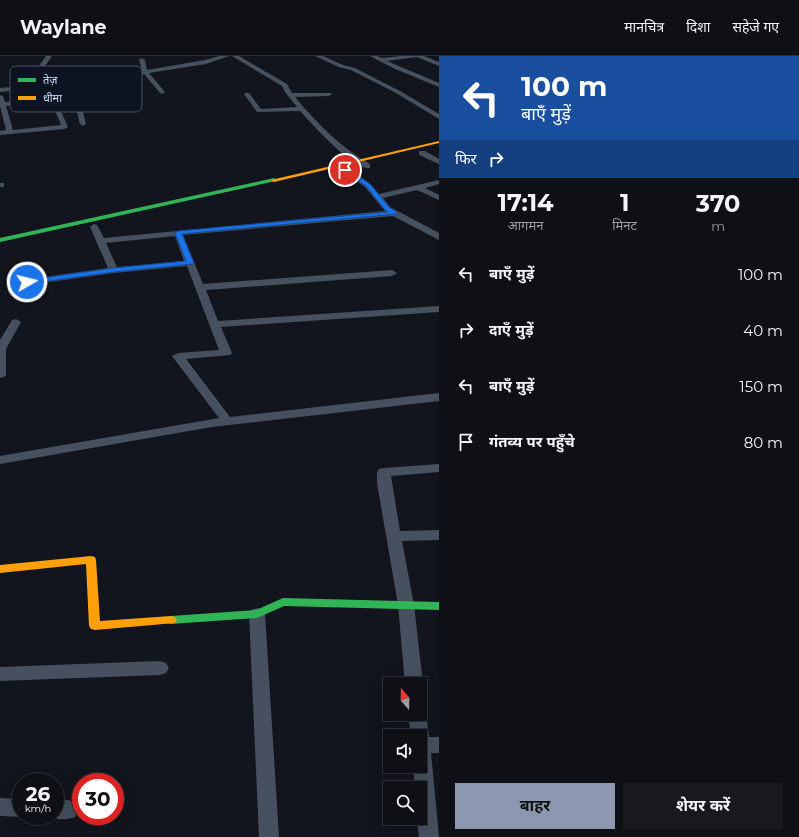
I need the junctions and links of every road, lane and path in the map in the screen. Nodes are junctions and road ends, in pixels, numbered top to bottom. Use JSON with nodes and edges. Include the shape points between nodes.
{"nodes":[{"id":1,"x":49,"y":56,"type":"edge"},
{"id":2,"x":226,"y":56,"type":"edge"},
{"id":3,"x":235,"y":56,"type":"edge"},
{"id":4,"x":318,"y":56,"type":"edge"},
{"id":5,"x":335,"y":56,"type":"edge"},
{"id":6,"x":373,"y":56,"type":"edge"},
{"id":7,"x":415,"y":56,"type":"edge"},
{"id":8,"x":420,"y":56,"type":"edge"},
{"id":9,"x":142,"y":60,"type":"dead end"},
{"id":10,"x":381,"y":60,"type":"junction"},
{"id":11,"x":439,"y":64,"type":"edge"},
{"id":12,"x":42,"y":66,"type":"edge"},
{"id":13,"x":353,"y":69,"type":"junction"},
{"id":14,"x":145,"y":72,"type":"junction"},
{"id":15,"x":142,"y":73,"type":"edge"},
{"id":16,"x":439,"y":86,"type":"edge"},
{"id":17,"x":10,"y":90,"type":"edge"},
{"id":18,"x":0,"y":91,"type":"edge"},
{"id":19,"x":432,"y":91,"type":"dead end"},
{"id":20,"x":162,"y":92,"type":"dead end"},
{"id":21,"x":247,"y":94,"type":"dead end"},
{"id":22,"x":329,"y":94,"type":"dead end"},
{"id":23,"x":291,"y":95,"type":"junction"},
{"id":24,"x":3,"y":104,"type":"junction"},
{"id":25,"x":10,"y":104,"type":"edge"},
{"id":26,"x":301,"y":109,"type":"junction"},
{"id":27,"x":59,"y":112,"type":"edge"},
{"id":28,"x":80,"y":112,"type":"edge"},
{"id":29,"x":439,"y":117,"type":"edge"},
{"id":30,"x":3,"y":118,"type":"edge"},
{"id":31,"x":83,"y":124,"type":"dead end"},
{"id":32,"x":10,"y":133,"type":"junction"},
{"id":33,"x":0,"y":134,"type":"edge"},
{"id":34,"x":439,"y":142,"type":"edge"},
{"id":35,"x":439,"y":149,"type":"edge"},
{"id":36,"x":422,"y":153,"type":"junction"},
{"id":37,"x":356,"y":160,"type":"junction"},
{"id":38,"x":439,"y":162,"type":"edge"},
{"id":39,"x":367,"y":166,"type":"junction"},
{"id":40,"x":345,"y":170,"type":"junction"},
{"id":41,"x":439,"y":182,"type":"edge"},
{"id":42,"x":418,"y":187,"type":"junction"},
{"id":43,"x":377,"y":197,"type":"junction"},
{"id":44,"x":439,"y":198,"type":"edge"},
{"id":45,"x":395,"y":213,"type":"junction"},
{"id":46,"x":94,"y":227,"type":"junction"},
{"id":47,"x":178,"y":233,"type":"junction"},
{"id":48,"x":439,"y":237,"type":"edge"},
{"id":49,"x":0,"y":240,"type":"edge"},
{"id":50,"x":101,"y":242,"type":"junction"},
{"id":51,"x":0,"y":247,"type":"edge"},
{"id":52,"x":190,"y":263,"type":"junction"},
{"id":53,"x":114,"y":270,"type":"junction"},
{"id":54,"x":392,"y":273,"type":"dead end"},
{"id":55,"x":27,"y":282,"type":"dead end"},
{"id":56,"x":200,"y":287,"type":"junction"},
{"id":57,"x":439,"y":309,"type":"edge"},
{"id":58,"x":16,"y":322,"type":"dead end"},
{"id":59,"x":215,"y":324,"type":"junction"},
{"id":60,"x":0,"y":349,"type":"edge"},
{"id":61,"x":0,"y":375,"type":"edge"},
{"id":62,"x":439,"y":397,"type":"edge"},
{"id":63,"x":227,"y":421,"type":"junction"},
{"id":64,"x":0,"y":460,"type":"edge"},
{"id":65,"x":439,"y":468,"type":"edge"},
{"id":66,"x":439,"y":535,"type":"edge"},
{"id":67,"x":393,"y":536,"type":"junction"},
{"id":68,"x":0,"y":570,"type":"edge"},
{"id":69,"x":406,"y":605,"type":"junction"},
{"id":70,"x":439,"y":606,"type":"edge"},
{"id":71,"x":257,"y":614,"type":"junction"},
{"id":72,"x":160,"y":668,"type":"dead end"},
{"id":73,"x":0,"y":674,"type":"edge"},
{"id":74,"x":413,"y":677,"type":"edge"},
{"id":75,"x":426,"y":773,"type":"edge"},
{"id":76,"x":0,"y":808,"type":"edge"},
{"id":77,"x":12,"y":808,"type":"edge"},
{"id":78,"x":269,"y":837,"type":"edge"},
{"id":79,"x":429,"y":837,"type":"edge"}],
"edges":[{"from":1,"to":12,"type":"street"},
{"from":2,"to":14,"type":"street","via":[[206,62]]},
{"from":3,"to":23,"type":"street","via":[[285,85]]},
{"from":4,"to":13,"type":"street"},
{"from":5,"to":13,"type":"street"},
{"from":6,"to":10,"type":"street"},
{"from":7,"to":10,"type":"street"},
{"from":8,"to":11,"type":"street"},
{"from":9,"to":14,"type":"street"},
{"from":10,"to":16,"type":"street"},
{"from":13,"to":29,"type":"street"},
{"from":14,"to":15,"type":"street"},
{"from":14,"to":20,"type":"street"},
{"from":16,"to":19,"type":"street"},
{"from":17,"to":18,"type":"street"},
{"from":18,"to":24,"type":"street"},
{"from":21,"to":26,"type":"street","via":[[259,111]]},
{"from":22,"to":23,"type":"street"},
{"from":23,"to":26,"type":"street"},
{"from":24,"to":25,"type":"street"},
{"from":24,"to":30,"type":"street"},
{"from":26,"to":37,"type":"street","via":[[313,123]]},
{"from":27,"to":32,"type":"street","via":[[65,127]]},
{"from":28,"to":31,"type":"street"},
{"from":30,"to":32,"type":"street"},
{"from":32,"to":33,"type":"street"},
{"from":34,"to":37,"type":"street"},
{"from":35,"to":36,"type":"street"},
{"from":36,"to":38,"type":"street"},
{"from":36,"to":39,"type":"street"},
{"from":37,"to":39,"type":"street"},
{"from":37,"to":49,"type":"street"},
{"from":39,"to":40,"type":"street"},
{"from":40,"to":43,"type":"street","via":[[368,185]]},
{"from":40,"to":46,"type":"street"},
{"from":41,"to":42,"type":"street"},
{"from":42,"to":43,"type":"street"},
{"from":42,"to":44,"type":"street"},
{"from":43,"to":45,"type":"street","via":[[387,209]]},
{"from":45,"to":47,"type":"street"},
{"from":45,"to":48,"type":"street"},
{"from":46,"to":50,"type":"street"},
{"from":46,"to":51,"type":"street"},
{"from":47,"to":50,"type":"street"},
{"from":47,"to":52,"type":"street"},
{"from":50,"to":53,"type":"street"},
{"from":52,"to":53,"type":"street"},
{"from":52,"to":56,"type":"street"},
{"from":53,"to":55,"type":"street"},
{"from":54,"to":56,"type":"street"},
{"from":56,"to":59,"type":"street"},
{"from":57,"to":59,"type":"street"},
{"from":58,"to":60,"type":"street"},
{"from":59,"to":63,"type":"street","via":[[226,353],[178,356]]},
{"from":60,"to":61,"type":"street"},
{"from":62,"to":63,"type":"street"},
{"from":63,"to":64,"type":"street"},
{"from":65,"to":67,"type":"street","via":[[384,472]]},
{"from":66,"to":67,"type":"street"},
{"from":67,"to":69,"type":"street"},
{"from":68,"to":71,"type":"street","via":[[91,560],[95,626]]},
{"from":69,"to":70,"type":"street"},
{"from":69,"to":71,"type":"street","via":[[283,602]]},
{"from":69,"to":74,"type":"street"},
{"from":71,"to":78,"type":"street"},
{"from":72,"to":73,"type":"street"},
{"from":75,"to":79,"type":"street"},
{"from":76,"to":77,"type":"street"}]}
